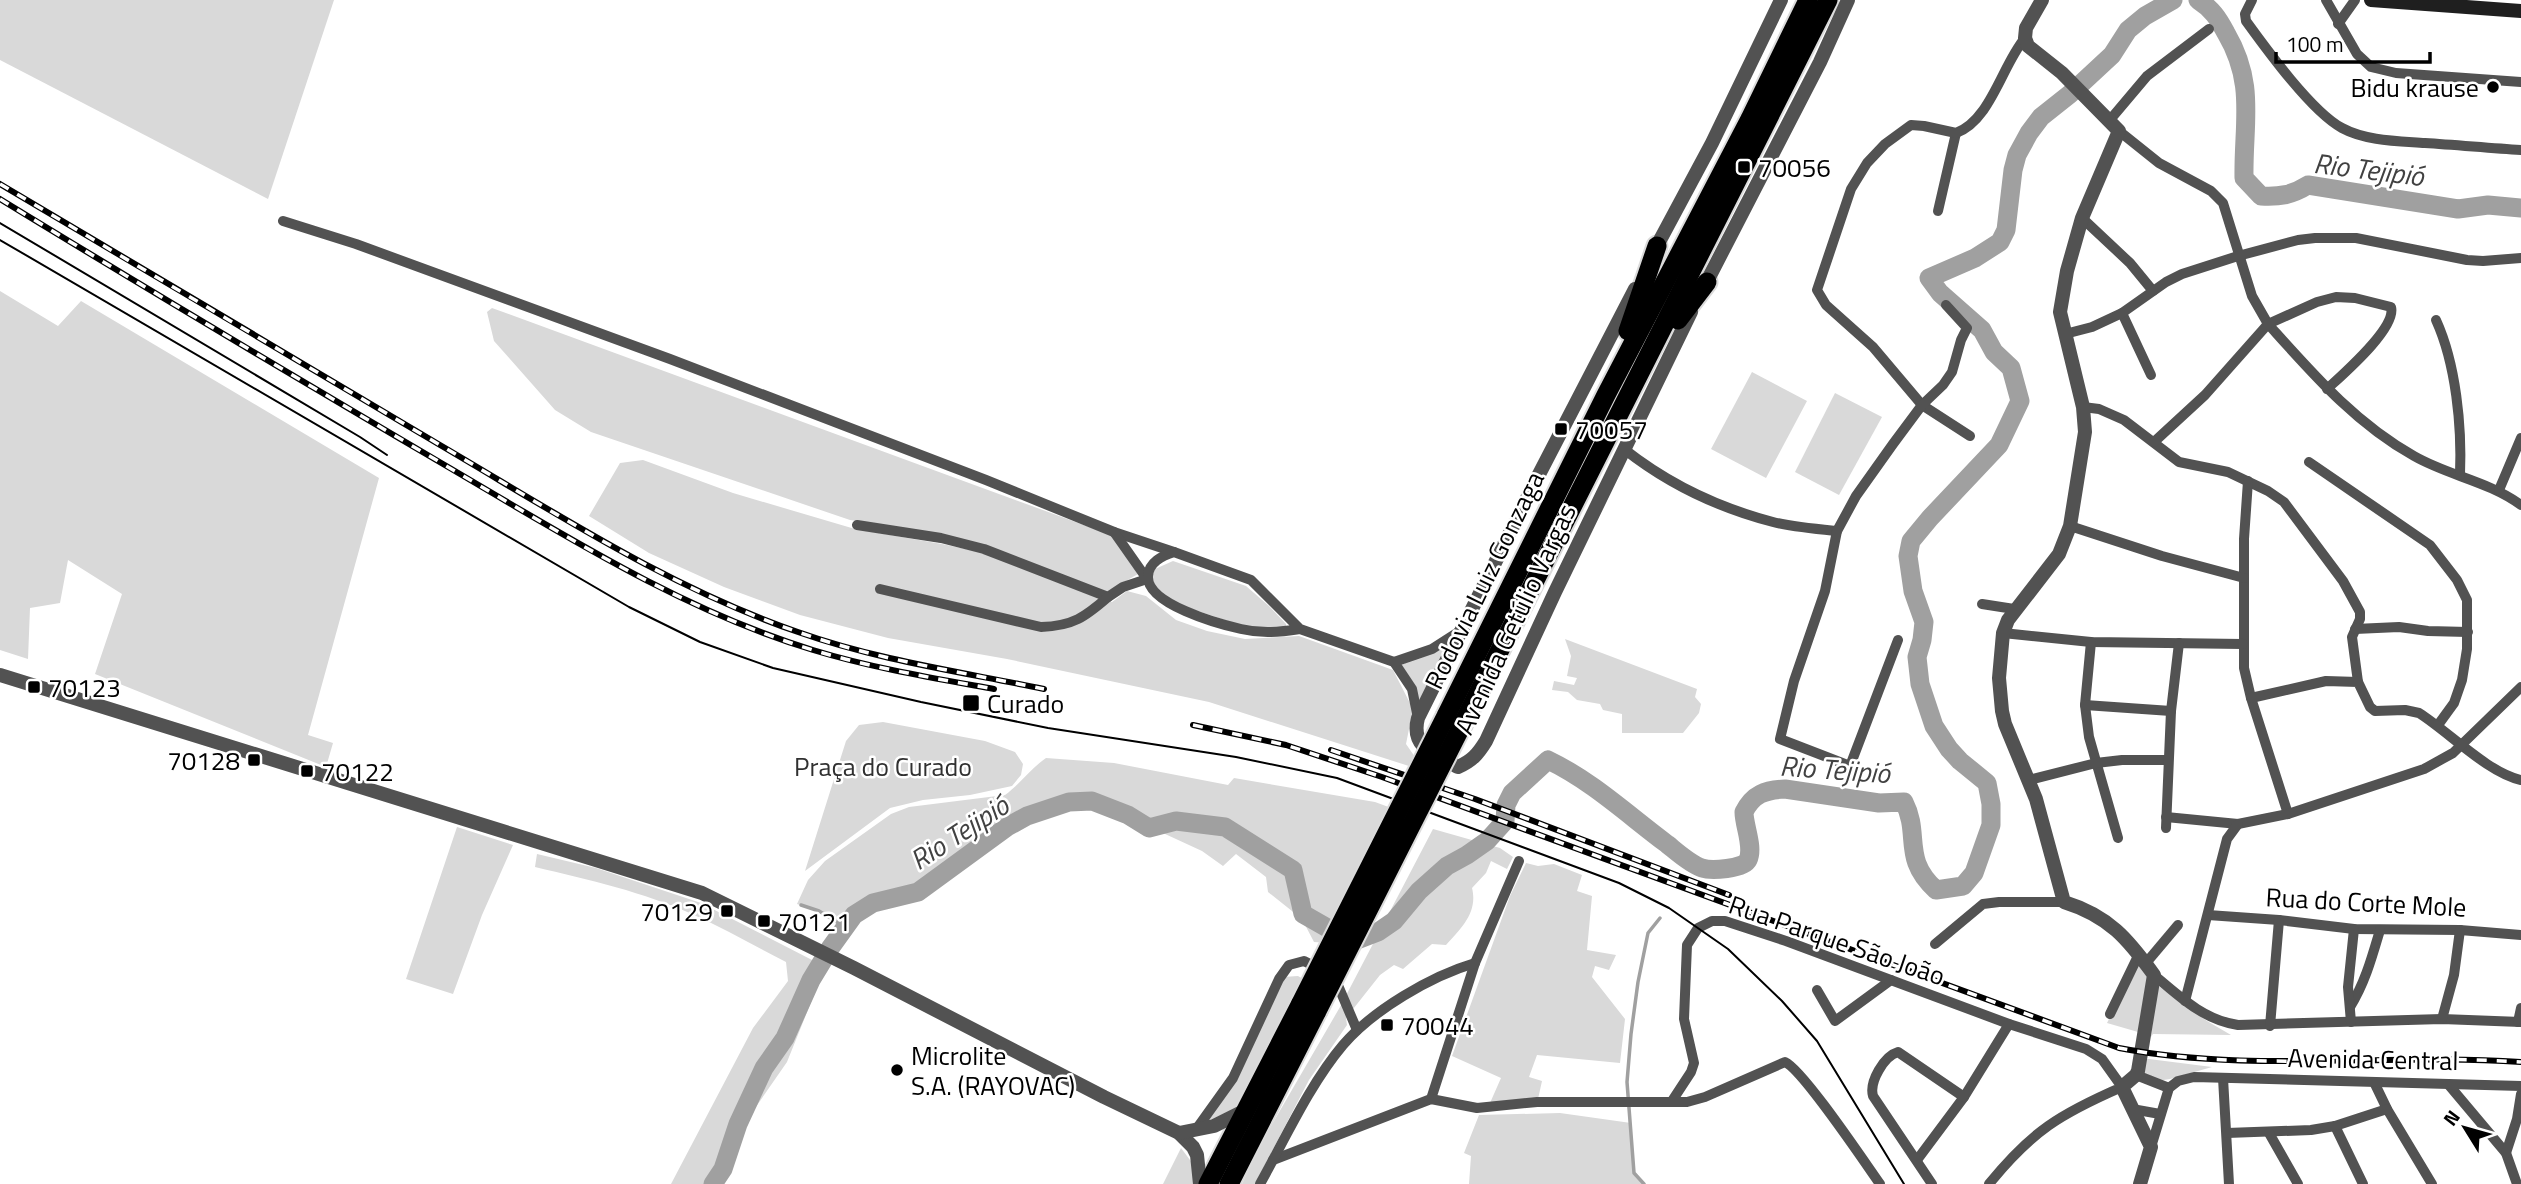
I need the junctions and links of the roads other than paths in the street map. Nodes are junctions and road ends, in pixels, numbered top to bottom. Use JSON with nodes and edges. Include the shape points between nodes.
{"nodes":[{"id":1,"x":1781,"y":0,"type":"edge"},
{"id":2,"x":1808,"y":0,"type":"edge"},
{"id":3,"x":1828,"y":0,"type":"edge"},
{"id":4,"x":1848,"y":0,"type":"edge"},
{"id":5,"x":2042,"y":0,"type":"edge"},
{"id":6,"x":2252,"y":0,"type":"edge"},
{"id":7,"x":2326,"y":0,"type":"edge"},
{"id":8,"x":2355,"y":0,"type":"edge"},
{"id":9,"x":2371,"y":0,"type":"edge"},
{"id":10,"x":2521,"y":11,"type":"edge"},
{"id":11,"x":2338,"y":24,"type":"junction"},
{"id":12,"x":2209,"y":29,"type":"dead end"},
{"id":13,"x":2025,"y":38,"type":"junction"},
{"id":14,"x":2521,"y":82,"type":"edge"},
{"id":15,"x":2114,"y":126,"type":"junction"},
{"id":16,"x":1956,"y":133,"type":"junction"},
{"id":17,"x":2521,"y":150,"type":"edge"},
{"id":18,"x":1938,"y":211,"type":"dead end"},
{"id":19,"x":2082,"y":218,"type":"junction"},
{"id":20,"x":284,"y":221,"type":"dead end"},
{"id":21,"x":1657,"y":246,"type":"junction"},
{"id":22,"x":2238,"y":256,"type":"junction"},
{"id":23,"x":2521,"y":258,"type":"edge"},
{"id":24,"x":1707,"y":282,"type":"junction"},
{"id":25,"x":2153,"y":291,"type":"junction"},
{"id":26,"x":1947,"y":306,"type":"dead end"},
{"id":27,"x":2122,"y":313,"type":"junction"},
{"id":28,"x":2437,"y":320,"type":"dead end"},
{"id":29,"x":2268,"y":324,"type":"junction"},
{"id":30,"x":2065,"y":334,"type":"junction"},
{"id":31,"x":1651,"y":354,"type":"junction"},
{"id":32,"x":2151,"y":375,"type":"dead end"},
{"id":33,"x":2327,"y":389,"type":"junction"},
{"id":34,"x":1606,"y":395,"type":"junction"},
{"id":35,"x":1922,"y":405,"type":"junction"},
{"id":36,"x":2083,"y":407,"type":"junction"},
{"id":37,"x":1970,"y":436,"type":"dead end"},
{"id":38,"x":2521,"y":438,"type":"edge"},
{"id":39,"x":2154,"y":442,"type":"junction"},
{"id":40,"x":1623,"y":449,"type":"junction"},
{"id":41,"x":2309,"y":462,"type":"dead end"},
{"id":42,"x":2460,"y":475,"type":"junction"},
{"id":43,"x":2248,"y":481,"type":"junction"},
{"id":44,"x":2499,"y":490,"type":"junction"},
{"id":45,"x":2521,"y":505,"type":"edge"},
{"id":46,"x":857,"y":525,"type":"dead end"},
{"id":47,"x":2070,"y":526,"type":"junction"},
{"id":48,"x":1837,"y":531,"type":"junction"},
{"id":49,"x":1114,"y":532,"type":"junction"},
{"id":50,"x":1174,"y":552,"type":"junction"},
{"id":51,"x":2244,"y":578,"type":"junction"},
{"id":52,"x":1147,"y":579,"type":"junction"},
{"id":53,"x":880,"y":589,"type":"dead end"},
{"id":54,"x":1108,"y":597,"type":"junction"},
{"id":55,"x":1982,"y":604,"type":"dead end"},
{"id":56,"x":2014,"y":609,"type":"junction"},
{"id":57,"x":1300,"y":629,"type":"junction"},
{"id":58,"x":2355,"y":629,"type":"junction"},
{"id":59,"x":1462,"y":630,"type":"junction"},
{"id":60,"x":2468,"y":632,"type":"junction"},
{"id":61,"x":2003,"y":633,"type":"junction"},
{"id":62,"x":1898,"y":640,"type":"dead end"},
{"id":63,"x":2091,"y":642,"type":"junction"},
{"id":64,"x":2179,"y":643,"type":"junction"},
{"id":65,"x":2243,"y":644,"type":"junction"},
{"id":66,"x":1394,"y":662,"type":"junction"},
{"id":67,"x":0,"y":675,"type":"edge"},
{"id":68,"x":2358,"y":682,"type":"junction"},
{"id":69,"x":2521,"y":687,"type":"edge"},
{"id":70,"x":2251,"y":698,"type":"junction"},
{"id":71,"x":2085,"y":705,"type":"junction"},
{"id":72,"x":2171,"y":711,"type":"junction"},
{"id":73,"x":1419,"y":718,"type":"junction"},
{"id":74,"x":1455,"y":719,"type":"junction"},
{"id":75,"x":2438,"y":725,"type":"junction"},
{"id":76,"x":2463,"y":744,"type":"junction"},
{"id":77,"x":2168,"y":760,"type":"junction"},
{"id":78,"x":2096,"y":763,"type":"junction"},
{"id":79,"x":2029,"y":780,"type":"junction"},
{"id":80,"x":2521,"y":780,"type":"edge"},
{"id":81,"x":2288,"y":814,"type":"junction"},
{"id":82,"x":2238,"y":824,"type":"junction"},
{"id":83,"x":2118,"y":838,"type":"dead end"},
{"id":84,"x":1519,"y":861,"type":"dead end"},
{"id":85,"x":2064,"y":902,"type":"junction"},
{"id":86,"x":2208,"y":915,"type":"junction"},
{"id":87,"x":2279,"y":920,"type":"junction"},
{"id":88,"x":2178,"y":925,"type":"dead end"},
{"id":89,"x":2354,"y":929,"type":"junction"},
{"id":90,"x":2380,"y":930,"type":"junction"},
{"id":91,"x":2460,"y":930,"type":"junction"},
{"id":92,"x":2521,"y":935,"type":"edge"},
{"id":93,"x":1935,"y":944,"type":"dead end"},
{"id":94,"x":1475,"y":963,"type":"junction"},
{"id":95,"x":2146,"y":964,"type":"junction"},
{"id":96,"x":1891,"y":980,"type":"junction"},
{"id":97,"x":1817,"y":990,"type":"dead end"},
{"id":98,"x":2185,"y":1001,"type":"junction"},
{"id":99,"x":2350,"y":1006,"type":"junction"},
{"id":100,"x":1309,"y":1007,"type":"junction"},
{"id":101,"x":2521,"y":1008,"type":"edge"},
{"id":102,"x":2110,"y":1014,"type":"dead end"},
{"id":103,"x":2442,"y":1019,"type":"junction"},
{"id":104,"x":2351,"y":1022,"type":"junction"},
{"id":105,"x":2520,"y":1022,"type":"edge"},
{"id":106,"x":2009,"y":1024,"type":"junction"},
{"id":107,"x":2270,"y":1026,"type":"junction"},
{"id":108,"x":1357,"y":1030,"type":"junction"},
{"id":109,"x":2136,"y":1075,"type":"junction"},
{"id":110,"x":2223,"y":1078,"type":"junction"},
{"id":111,"x":2374,"y":1082,"type":"junction"},
{"id":112,"x":2448,"y":1084,"type":"junction"},
{"id":113,"x":2521,"y":1086,"type":"edge"},
{"id":114,"x":2122,"y":1087,"type":"junction"},
{"id":115,"x":2169,"y":1088,"type":"junction"},
{"id":116,"x":2521,"y":1094,"type":"edge"},
{"id":117,"x":1964,"y":1097,"type":"junction"},
{"id":118,"x":1431,"y":1099,"type":"junction"},
{"id":119,"x":1671,"y":1101,"type":"junction"},
{"id":120,"x":2132,"y":1110,"type":"junction"},
{"id":121,"x":2387,"y":1110,"type":"junction"},
{"id":122,"x":1244,"y":1111,"type":"junction"},
{"id":123,"x":2160,"y":1114,"type":"junction"},
{"id":124,"x":2334,"y":1126,"type":"junction"},
{"id":125,"x":1195,"y":1131,"type":"junction"},
{"id":126,"x":1179,"y":1133,"type":"junction"},
{"id":127,"x":2227,"y":1133,"type":"junction"},
{"id":128,"x":2269,"y":1133,"type":"junction"},
{"id":129,"x":2151,"y":1147,"type":"junction"},
{"id":130,"x":2506,"y":1153,"type":"junction"},
{"id":131,"x":1273,"y":1160,"type":"junction"},
{"id":132,"x":1917,"y":1160,"type":"junction"},
{"id":133,"x":1200,"y":1184,"type":"edge"},
{"id":134,"x":1208,"y":1184,"type":"edge"},
{"id":135,"x":1229,"y":1184,"type":"edge"},
{"id":136,"x":1260,"y":1184,"type":"edge"},
{"id":137,"x":1880,"y":1184,"type":"edge"},
{"id":138,"x":1932,"y":1184,"type":"edge"},
{"id":139,"x":1989,"y":1184,"type":"edge"},
{"id":140,"x":2140,"y":1184,"type":"edge"},
{"id":141,"x":2229,"y":1184,"type":"edge"},
{"id":142,"x":2298,"y":1184,"type":"edge"},
{"id":143,"x":2363,"y":1184,"type":"edge"},
{"id":144,"x":2432,"y":1184,"type":"edge"},
{"id":145,"x":2517,"y":1184,"type":"edge"}],
"edges":[{"from":1,"to":21,"type":"street","name":"Avenida Getúlio Vargas"},
{"from":2,"to":34,"type":"highway","name":"Rodovia Luiz Gonzaga"},
{"from":3,"to":31,"type":"highway","name":"Rodovia Luiz Gonzaga"},
{"from":4,"to":24,"type":"street","name":"Avenida Getúlio Vargas"},
{"from":5,"to":13,"type":"street"},
{"from":6,"to":17,"type":"street","via":[[2246,21],[2311,103],[2342,128],[2356,135],[2399,141]]},
{"from":7,"to":11,"type":"street"},
{"from":8,"to":11,"type":"street"},
{"from":9,"to":10,"type":"main road"},
{"from":11,"to":14,"type":"street","via":[[2357,54],[2380,70]]},
{"from":12,"to":15,"type":"street","via":[[2147,76]]},
{"from":13,"to":15,"type":"street","via":[[2035,54],[2062,73]]},
{"from":13,"to":16,"type":"street","via":[[1996,90],[1968,127]]},
{"from":15,"to":19,"type":"street"},
{"from":15,"to":22,"type":"street","via":[[2159,163],[2218,197],[2226,209]]},
{"from":16,"to":18,"type":"street"},
{"from":16,"to":35,"type":"street","via":[[1911,125],[1867,163],[1851,189],[1816,290]]},
{"from":19,"to":25,"type":"street"},
{"from":19,"to":30,"type":"street","via":[[2060,312]]},
{"from":20,"to":49,"type":"street","via":[[670,359]]},
{"from":21,"to":34,"type":"highway"},
{"from":21,"to":59,"type":"street","name":"Avenida Getúlio Vargas"},
{"from":22,"to":23,"type":"street","via":[[2298,240],[2330,237],[2376,241],[2475,261]]},
{"from":22,"to":25,"type":"street","via":[[2182,274]]},
{"from":22,"to":29,"type":"street"},
{"from":24,"to":31,"type":"highway"},
{"from":24,"to":40,"type":"street","name":"Avenida Getúlio Vargas"},
{"from":25,"to":27,"type":"street"},
{"from":26,"to":35,"type":"street","via":[[1967,328],[1952,372]]},
{"from":27,"to":30,"type":"street"},
{"from":27,"to":32,"type":"street"},
{"from":28,"to":42,"type":"street","via":[[2453,380]]},
{"from":29,"to":33,"type":"street"},
{"from":29,"to":33,"type":"street","via":[[2336,297],[2387,305],[2393,311],[2361,357]]},
{"from":29,"to":39,"type":"street","via":[[2205,395]]},
{"from":30,"to":36,"type":"street"},
{"from":31,"to":74,"type":"highway","name":"Rodovia Luiz Gonzaga"},
{"from":33,"to":42,"type":"street","via":[[2413,456]]},
{"from":34,"to":74,"type":"highway","name":"Rodovia Luiz Gonzaga"},
{"from":35,"to":37,"type":"street"},
{"from":35,"to":48,"type":"street","via":[[1856,496]]},
{"from":36,"to":39,"type":"street","via":[[2117,416]]},
{"from":36,"to":47,"type":"street","via":[[2083,444]]},
{"from":38,"to":44,"type":"street"},
{"from":39,"to":43,"type":"street","via":[[2185,465],[2221,470]]},
{"from":40,"to":48,"type":"street","via":[[1685,489],[1743,513],[1775,523]]},
{"from":40,"to":73,"type":"street","name":"Avenida Getúlio Vargas","via":[[1478,754],[1458,767],[1431,753],[1415,734]]},
{"from":41,"to":60,"type":"street","via":[[2430,545],[2467,600]]},
{"from":42,"to":44,"type":"street"},
{"from":43,"to":51,"type":"street"},
{"from":43,"to":58,"type":"street","via":[[2284,502],[2329,562],[2360,611]]},
{"from":44,"to":45,"type":"street"},
{"from":46,"to":54,"type":"street","via":[[984,549]]},
{"from":47,"to":51,"type":"street"},
{"from":47,"to":56,"type":"street","via":[[2059,554]]},
{"from":48,"to":62,"type":"street","via":[[1825,591],[1780,739],[1850,766]]},
{"from":49,"to":50,"type":"street"},
{"from":49,"to":52,"type":"street"},
{"from":50,"to":52,"type":"street","via":[[1154,563]]},
{"from":50,"to":57,"type":"street","via":[[1251,580]]},
{"from":51,"to":65,"type":"street"},
{"from":52,"to":54,"type":"street"},
{"from":52,"to":57,"type":"street","via":[[1168,603],[1213,621],[1269,633]]},
{"from":53,"to":54,"type":"street","via":[[1041,627],[1079,621]]},
{"from":55,"to":56,"type":"street"},
{"from":56,"to":61,"type":"street"},
{"from":57,"to":66,"type":"street"},
{"from":58,"to":60,"type":"street"},
{"from":58,"to":68,"type":"street"},
{"from":59,"to":66,"type":"street","via":[[1432,649]]},
{"from":59,"to":73,"type":"street","name":"Avenida Getúlio Vargas"},
{"from":60,"to":75,"type":"street","via":[[2462,680],[2454,703]]},
{"from":61,"to":63,"type":"street"},
{"from":61,"to":79,"type":"street","via":[[2002,710]]},
{"from":63,"to":64,"type":"street"},
{"from":63,"to":71,"type":"street"},
{"from":64,"to":65,"type":"street"},
{"from":64,"to":72,"type":"street"},
{"from":65,"to":70,"type":"street"},
{"from":66,"to":73,"type":"street","via":[[1412,689]]},
{"from":67,"to":126,"type":"street","via":[[702,893]]},
{"from":68,"to":70,"type":"street","via":[[2326,681]]},
{"from":68,"to":75,"type":"street","via":[[2375,712],[2413,710]]},
{"from":69,"to":76,"type":"street"},
{"from":70,"to":81,"type":"street"},
{"from":71,"to":72,"type":"street"},
{"from":71,"to":78,"type":"street"},
{"from":72,"to":77,"type":"street"},
{"from":74,"to":100,"type":"highway","name":"Rodovia Luiz Gonzaga","bridge":true},
{"from":75,"to":76,"type":"street"},
{"from":76,"to":80,"type":"street","via":[[2501,773]]},
{"from":76,"to":81,"type":"street","via":[[2424,769]]},
{"from":77,"to":78,"type":"street"},
{"from":77,"to":82,"type":"street","via":[[2166,823]]},
{"from":78,"to":79,"type":"street"},
{"from":78,"to":83,"type":"street"},
{"from":79,"to":85,"type":"street"},
{"from":81,"to":82,"type":"street"},
{"from":82,"to":86,"type":"street","via":[[2227,839]]},
{"from":84,"to":94,"type":"street"},
{"from":85,"to":93,"type":"street","via":[[1983,904]]},
{"from":85,"to":95,"type":"street","via":[[2114,927]]},
{"from":86,"to":87,"type":"street","name":"Rua do Corte Mole"},
{"from":86,"to":98,"type":"street"},
{"from":87,"to":89,"type":"street","name":"Rua do Corte Mole"},
{"from":87,"to":107,"type":"street"},
{"from":88,"to":95,"type":"street"},
{"from":89,"to":90,"type":"street","name":"Rua do Corte Mole"},
{"from":89,"to":99,"type":"street","via":[[2347,987]]},
{"from":90,"to":91,"type":"street","name":"Rua do Corte Mole"},
{"from":90,"to":99,"type":"street","via":[[2360,991]]},
{"from":91,"to":92,"type":"street","name":"Rua do Corte Mole"},
{"from":91,"to":103,"type":"street"},
{"from":94,"to":108,"type":"street","via":[[1409,994]]},
{"from":94,"to":118,"type":"street"},
{"from":95,"to":98,"type":"street"},
{"from":95,"to":102,"type":"street"},
{"from":95,"to":109,"type":"street"},
{"from":96,"to":97,"type":"street","via":[[1835,1021]]},
{"from":96,"to":106,"type":"street","name":"Rua Parque São João"},
{"from":96,"to":119,"type":"street","name":"Rua Parque São João","via":[[1725,921],[1698,928],[1687,945],[1684,1002],[1694,1063]]},
{"from":98,"to":107,"type":"street","via":[[2221,1022]]},
{"from":99,"to":104,"type":"street"},
{"from":100,"to":122,"type":"highway","name":"Rodovia Luiz Gonzaga"},
{"from":100,"to":135,"type":"highway","name":"Rodovia Luiz Gonzaga"},
{"from":101,"to":105,"type":"street"},
{"from":103,"to":104,"type":"street"},
{"from":103,"to":105,"type":"street"},
{"from":104,"to":107,"type":"street"},
{"from":106,"to":114,"type":"street","name":"Rua Parque São João","via":[[2095,1053]]},
{"from":106,"to":117,"type":"street"},
{"from":108,"to":125,"type":"street","via":[[1334,976],[1304,961],[1289,965],[1233,1078]]},
{"from":108,"to":131,"type":"street","via":[[1314,1089]]},
{"from":109,"to":114,"type":"street"},
{"from":109,"to":115,"type":"street"},
{"from":110,"to":111,"type":"street","name":"Avenida Central"},
{"from":110,"to":115,"type":"street","name":"Avenida Central","via":[[2194,1077]]},
{"from":110,"to":127,"type":"street"},
{"from":111,"to":112,"type":"street","name":"Avenida Central"},
{"from":111,"to":121,"type":"street"},
{"from":112,"to":113,"type":"street","name":"Avenida Central"},
{"from":112,"to":130,"type":"street"},
{"from":114,"to":120,"type":"street"},
{"from":114,"to":139,"type":"street","via":[[2041,1129]]},
{"from":115,"to":123,"type":"street"},
{"from":116,"to":130,"type":"street"},
{"from":117,"to":132,"type":"street"},
{"from":117,"to":132,"type":"street","via":[[1903,1054],[1890,1056],[1872,1083],[1872,1092]]},
{"from":118,"to":119,"type":"street","via":[[1477,1108],[1537,1102]]},
{"from":118,"to":131,"type":"street"},
{"from":119,"to":137,"type":"street","via":[[1705,1097],[1785,1062],[1793,1066]]},
{"from":120,"to":123,"type":"street"},
{"from":120,"to":129,"type":"street"},
{"from":121,"to":124,"type":"street"},
{"from":121,"to":144,"type":"street"},
{"from":122,"to":125,"type":"street"},
{"from":122,"to":134,"type":"highway","name":"Rodovia Luiz Gonzaga"},
{"from":123,"to":129,"type":"street"},
{"from":124,"to":128,"type":"street"},
{"from":124,"to":143,"type":"street"},
{"from":125,"to":126,"type":"street"},
{"from":126,"to":133,"type":"street","via":[[1198,1155]]},
{"from":127,"to":128,"type":"street"},
{"from":127,"to":141,"type":"street"},
{"from":128,"to":142,"type":"street"},
{"from":129,"to":140,"type":"street"},
{"from":130,"to":145,"type":"street"},
{"from":131,"to":136,"type":"street"},
{"from":132,"to":138,"type":"street"}]}
